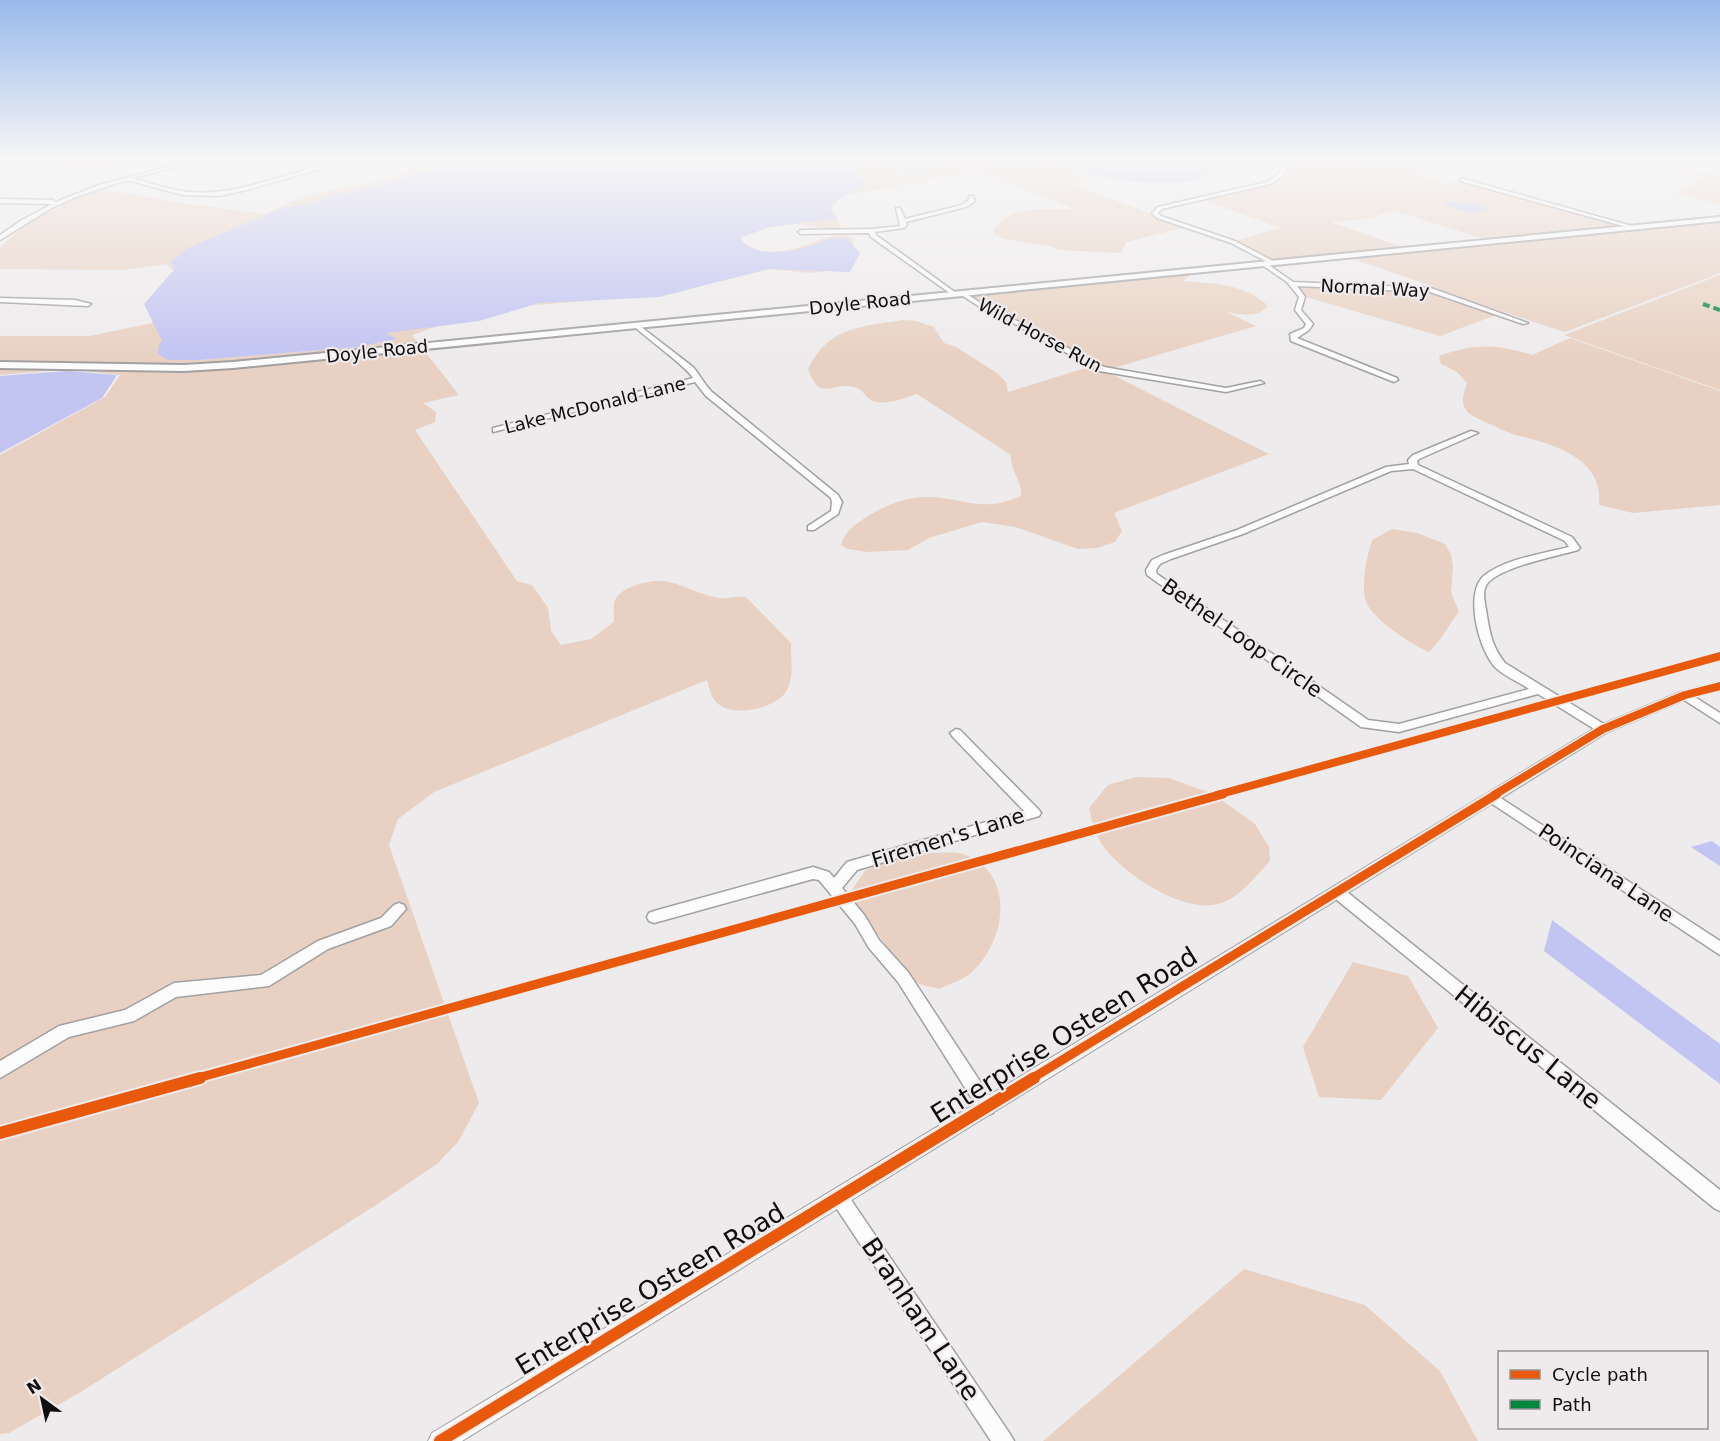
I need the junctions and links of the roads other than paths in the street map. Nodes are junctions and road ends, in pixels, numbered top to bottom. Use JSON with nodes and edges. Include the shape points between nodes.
{"nodes":[{"id":1,"x":18,"y":224,"type":"edge"},
{"id":2,"x":904,"y":224,"type":"edge"},
{"id":3,"x":1180,"y":224,"type":"edge"},
{"id":4,"x":1622,"y":224,"type":"edge"},
{"id":5,"x":1671,"y":224,"type":"edge"},
{"id":6,"x":1636,"y":228,"type":"junction"},
{"id":7,"x":872,"y":231,"type":"junction"},
{"id":8,"x":801,"y":232,"type":"dead end"},
{"id":9,"x":0,"y":238,"type":"edge"},
{"id":10,"x":1269,"y":263,"type":"junction"},
{"id":11,"x":1292,"y":284,"type":"junction"},
{"id":12,"x":958,"y":293,"type":"junction"},
{"id":13,"x":0,"y":300,"type":"edge"},
{"id":14,"x":88,"y":304,"type":"dead end"},
{"id":15,"x":1525,"y":323,"type":"dead end"},
{"id":16,"x":636,"y":325,"type":"junction"},
{"id":17,"x":0,"y":365,"type":"edge"},
{"id":18,"x":695,"y":380,"type":"junction"},
{"id":19,"x":1394,"y":380,"type":"dead end"},
{"id":20,"x":1260,"y":382,"type":"dead end"},
{"id":21,"x":496,"y":430,"type":"dead end"},
{"id":22,"x":1474,"y":433,"type":"dead end"},
{"id":23,"x":1414,"y":466,"type":"junction"},
{"id":24,"x":811,"y":528,"type":"dead end"},
{"id":25,"x":1720,"y":686,"type":"edge"},
{"id":26,"x":1538,"y":690,"type":"junction"},
{"id":27,"x":1685,"y":695,"type":"junction"},
{"id":28,"x":1720,"y":719,"type":"edge"},
{"id":29,"x":1603,"y":729,"type":"junction"},
{"id":30,"x":956,"y":733,"type":"dead end"},
{"id":31,"x":1493,"y":798,"type":"junction"},
{"id":32,"x":834,"y":888,"type":"junction"},
{"id":33,"x":1337,"y":892,"type":"junction"},
{"id":34,"x":399,"y":909,"type":"dead end"},
{"id":35,"x":654,"y":917,"type":"dead end"},
{"id":36,"x":1720,"y":949,"type":"edge"},
{"id":37,"x":0,"y":1070,"type":"edge"},
{"id":38,"x":987,"y":1107,"type":"junction"},
{"id":39,"x":840,"y":1197,"type":"junction"},
{"id":40,"x":1720,"y":1202,"type":"edge"},
{"id":41,"x":440,"y":1441,"type":"edge"},
{"id":42,"x":1003,"y":1441,"type":"edge"}],
"edges":[{"from":1,"to":9,"type":"street"},
{"from":2,"to":7,"type":"street"},
{"from":3,"to":10,"type":"street","via":[[1233,242]]},
{"from":4,"to":6,"type":"street"},
{"from":5,"to":6,"type":"main road","name":"Doyle Road"},
{"from":6,"to":10,"type":"main road","name":"Doyle Road"},
{"from":7,"to":8,"type":"street"},
{"from":7,"to":12,"type":"street","name":"Wild Horse Run","via":[[873,236]]},
{"from":10,"to":11,"type":"street"},
{"from":10,"to":12,"type":"main road","name":"Doyle Road"},
{"from":11,"to":15,"type":"street","name":"Normal Way","via":[[1431,290]]},
{"from":11,"to":19,"type":"street","via":[[1302,297],[1298,310],[1310,324],[1294,339]]},
{"from":12,"to":16,"type":"main road","name":"Doyle Road"},
{"from":12,"to":20,"type":"street","name":"Wild Horse Run","via":[[1102,369],[1226,390]]},
{"from":13,"to":14,"type":"street"},
{"from":16,"to":17,"type":"main road","name":"Doyle Road","via":[[233,365]]},
{"from":16,"to":18,"type":"street","via":[[690,369]]},
{"from":18,"to":21,"type":"street","name":"Lake McDonald Lane"},
{"from":18,"to":24,"type":"street","via":[[835,497],[835,512]]},
{"from":22,"to":23,"type":"street","via":[[1416,457],[1412,460]]},
{"from":23,"to":26,"type":"street","via":[[1569,539],[1575,548],[1503,569],[1483,582],[1479,592],[1489,651],[1501,666]]},
{"from":23,"to":26,"type":"street","name":"Bethel Loop Circle","via":[[1389,469],[1240,532],[1167,557],[1156,562],[1152,575],[1365,724],[1399,728]]},
{"from":25,"to":27,"type":"street","name":"Enterprise Osteen Road"},
{"from":26,"to":29,"type":"street"},
{"from":27,"to":28,"type":"street"},
{"from":27,"to":29,"type":"street","name":"Enterprise Osteen Road"},
{"from":29,"to":31,"type":"street","name":"Enterprise Osteen Road"},
{"from":30,"to":32,"type":"street","name":"Firemen's Lane","via":[[1034,813],[852,866]]},
{"from":31,"to":33,"type":"street","name":"Enterprise Osteen Road"},
{"from":31,"to":36,"type":"street","name":"Poinciana Lane"},
{"from":32,"to":35,"type":"street","via":[[824,876],[813,873]]},
{"from":32,"to":38,"type":"street","via":[[903,977]]},
{"from":33,"to":38,"type":"street","name":"Enterprise Osteen Road"},
{"from":33,"to":40,"type":"street","name":"Hibiscus Lane"},
{"from":34,"to":37,"type":"street","via":[[386,922],[323,945],[264,981],[174,990],[128,1017],[65,1031]]},
{"from":38,"to":39,"type":"street","name":"Enterprise Osteen Road"},
{"from":39,"to":41,"type":"street","name":"Enterprise Osteen Road"},
{"from":39,"to":42,"type":"street","name":"Branham Lane"}]}
